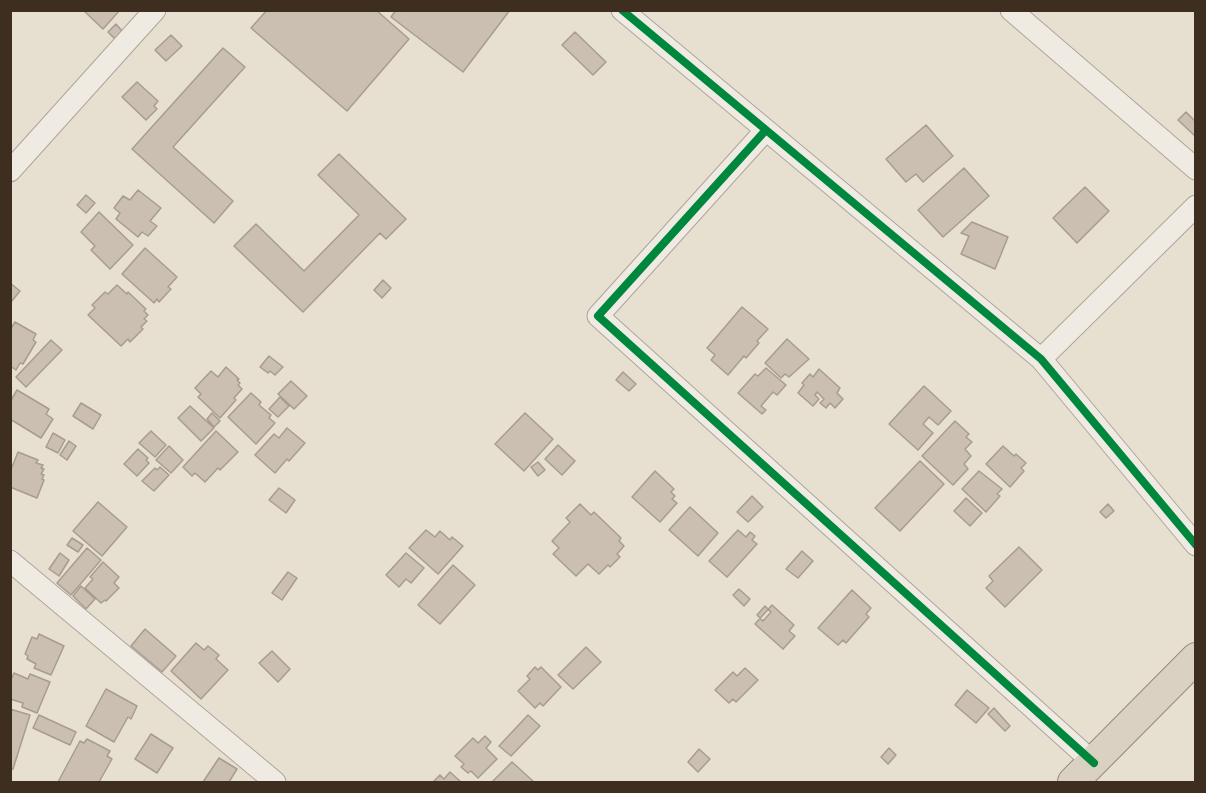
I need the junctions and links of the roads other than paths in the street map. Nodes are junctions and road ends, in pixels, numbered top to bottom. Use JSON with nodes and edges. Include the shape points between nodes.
{"nodes":[{"id":1,"x":155,"y":10,"type":"edge"},
{"id":2,"x":622,"y":10,"type":"edge"},
{"id":3,"x":1011,"y":10,"type":"edge"},
{"id":4,"x":765,"y":131,"type":"junction"},
{"id":5,"x":1196,"y":169,"type":"edge"},
{"id":6,"x":10,"y":171,"type":"edge"},
{"id":7,"x":1196,"y":206,"type":"edge"},
{"id":8,"x":1041,"y":359,"type":"junction"},
{"id":9,"x":1196,"y":545,"type":"edge"},
{"id":10,"x":10,"y":561,"type":"edge"},
{"id":11,"x":1196,"y":658,"type":"edge"},
{"id":12,"x":1084,"y":773,"type":"edge"},
{"id":13,"x":275,"y":783,"type":"edge"}],
"edges":[{"from":1,"to":6,"type":"street"},
{"from":2,"to":4,"type":"street"},
{"from":3,"to":5,"type":"street"},
{"from":4,"to":8,"type":"street"},
{"from":4,"to":12,"type":"street","via":[[598,316]]},
{"from":7,"to":8,"type":"street"},
{"from":8,"to":9,"type":"street"},
{"from":10,"to":13,"type":"street"},
{"from":11,"to":12,"type":"highway"}]}
